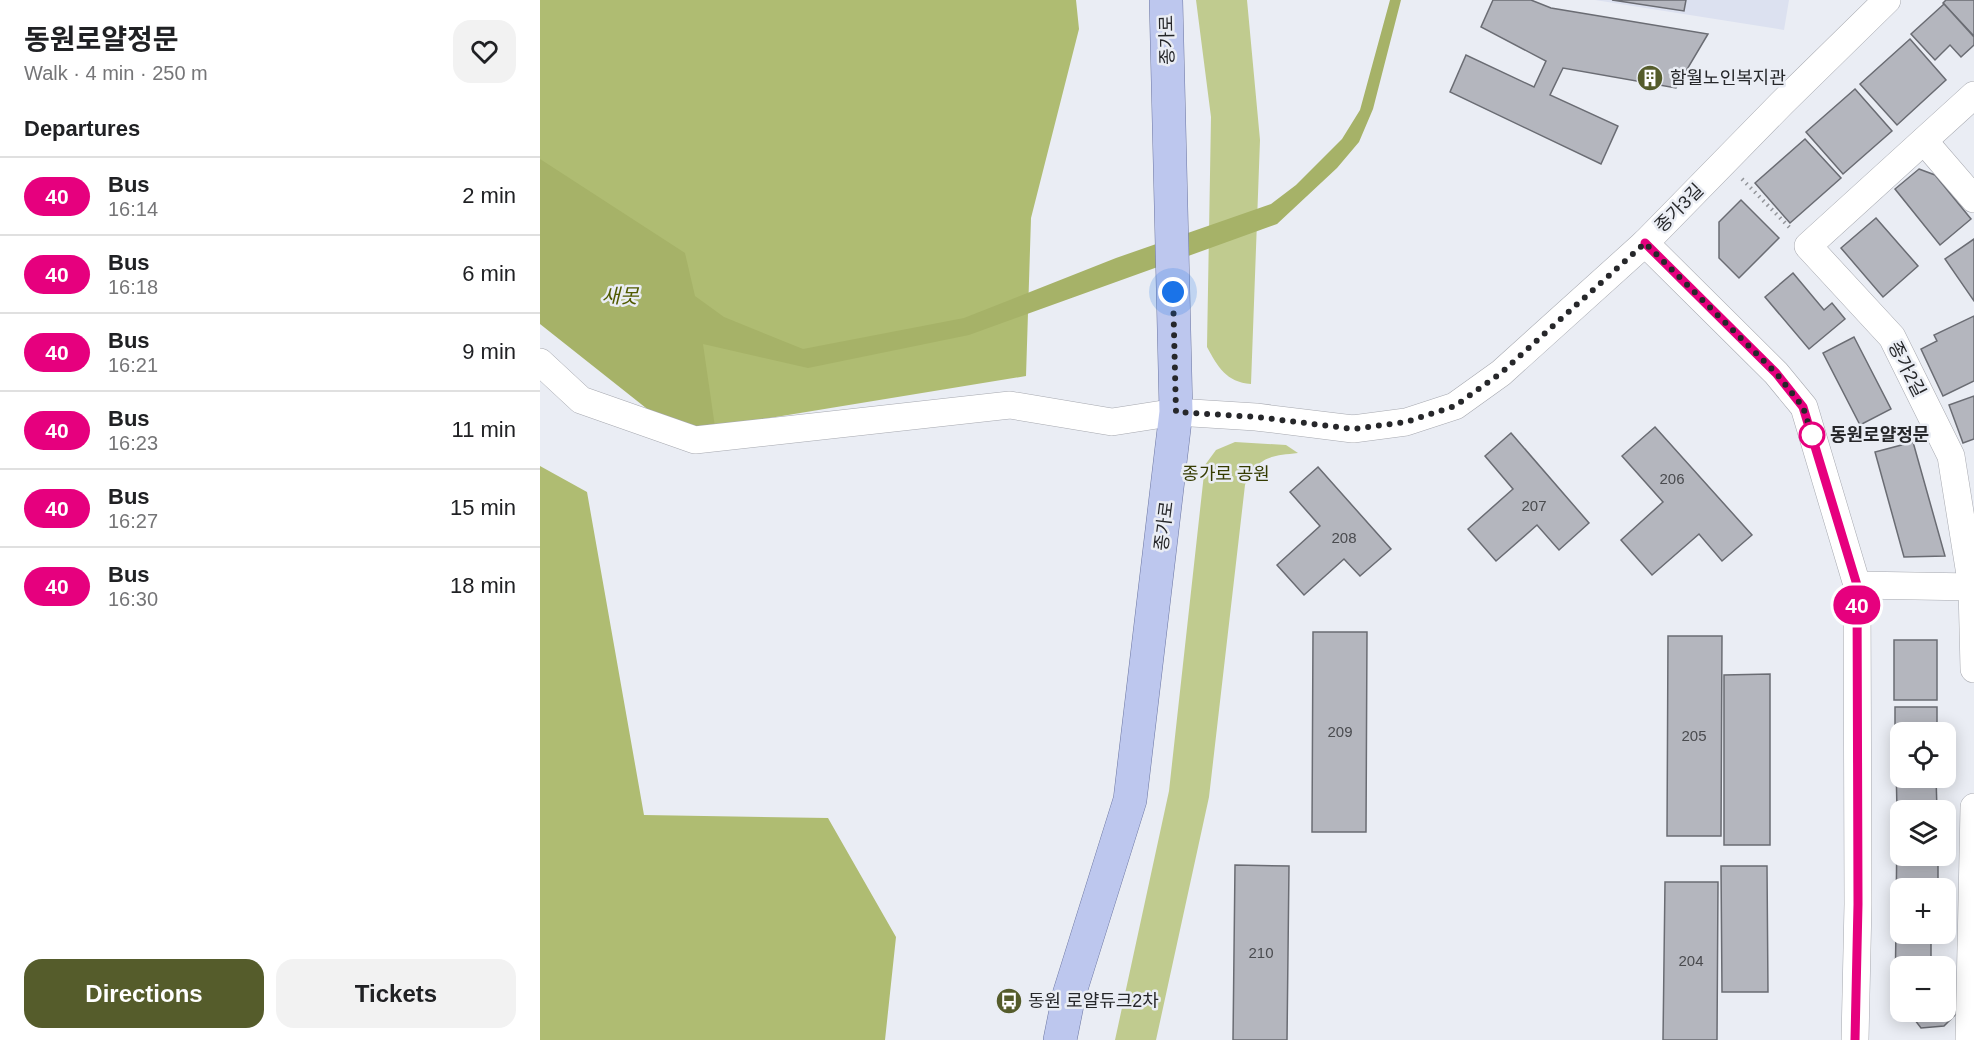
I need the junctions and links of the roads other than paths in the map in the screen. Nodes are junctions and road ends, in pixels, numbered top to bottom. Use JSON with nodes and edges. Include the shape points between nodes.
{"nodes":[{"id":1,"x":1166,"y":0,"type":"edge"},
{"id":2,"x":1887,"y":0,"type":"edge"},
{"id":3,"x":1974,"y":94,"type":"edge"},
{"id":4,"x":1924,"y":141,"type":"junction"},
{"id":5,"x":1974,"y":199,"type":"edge"},
{"id":6,"x":1645,"y":243,"type":"junction"},
{"id":7,"x":540,"y":362,"type":"edge"},
{"id":8,"x":1176,"y":412,"type":"junction"},
{"id":9,"x":1857,"y":585,"type":"junction"},
{"id":10,"x":1973,"y":587,"type":"edge"},
{"id":11,"x":1974,"y":669,"type":"edge"},
{"id":12,"x":1974,"y":807,"type":"edge"},
{"id":13,"x":1973,"y":896,"type":"edge"},
{"id":14,"x":1060,"y":1040,"type":"edge"},
{"id":15,"x":1855,"y":1040,"type":"edge"},
{"id":16,"x":1969,"y":1040,"type":"edge"}],
"edges":[{"from":1,"to":8,"type":"main road","name":"종가로"},
{"from":2,"to":6,"type":"street","name":"종가3길"},
{"from":3,"to":4,"type":"street"},
{"from":4,"to":5,"type":"street"},
{"from":4,"to":10,"type":"street","name":"종가2길","via":[[1808,246],[1892,337],[1951,456]]},
{"from":6,"to":8,"type":"street","name":"종가3길","via":[[1501,373],[1455,406],[1406,422],[1353,429]]},
{"from":6,"to":9,"type":"street","via":[[1776,373],[1803,407]]},
{"from":7,"to":8,"type":"street","name":"종가3길","via":[[581,400],[694,440],[1010,405],[1112,422]]},
{"from":8,"to":14,"type":"main road","name":"종가로","via":[[1130,800],[1069,995]]},
{"from":9,"to":10,"type":"street"},
{"from":9,"to":15,"type":"street"},
{"from":10,"to":11,"type":"street","name":"종가2길"},
{"from":12,"to":13,"type":"street"},
{"from":13,"to":16,"type":"street"}]}
